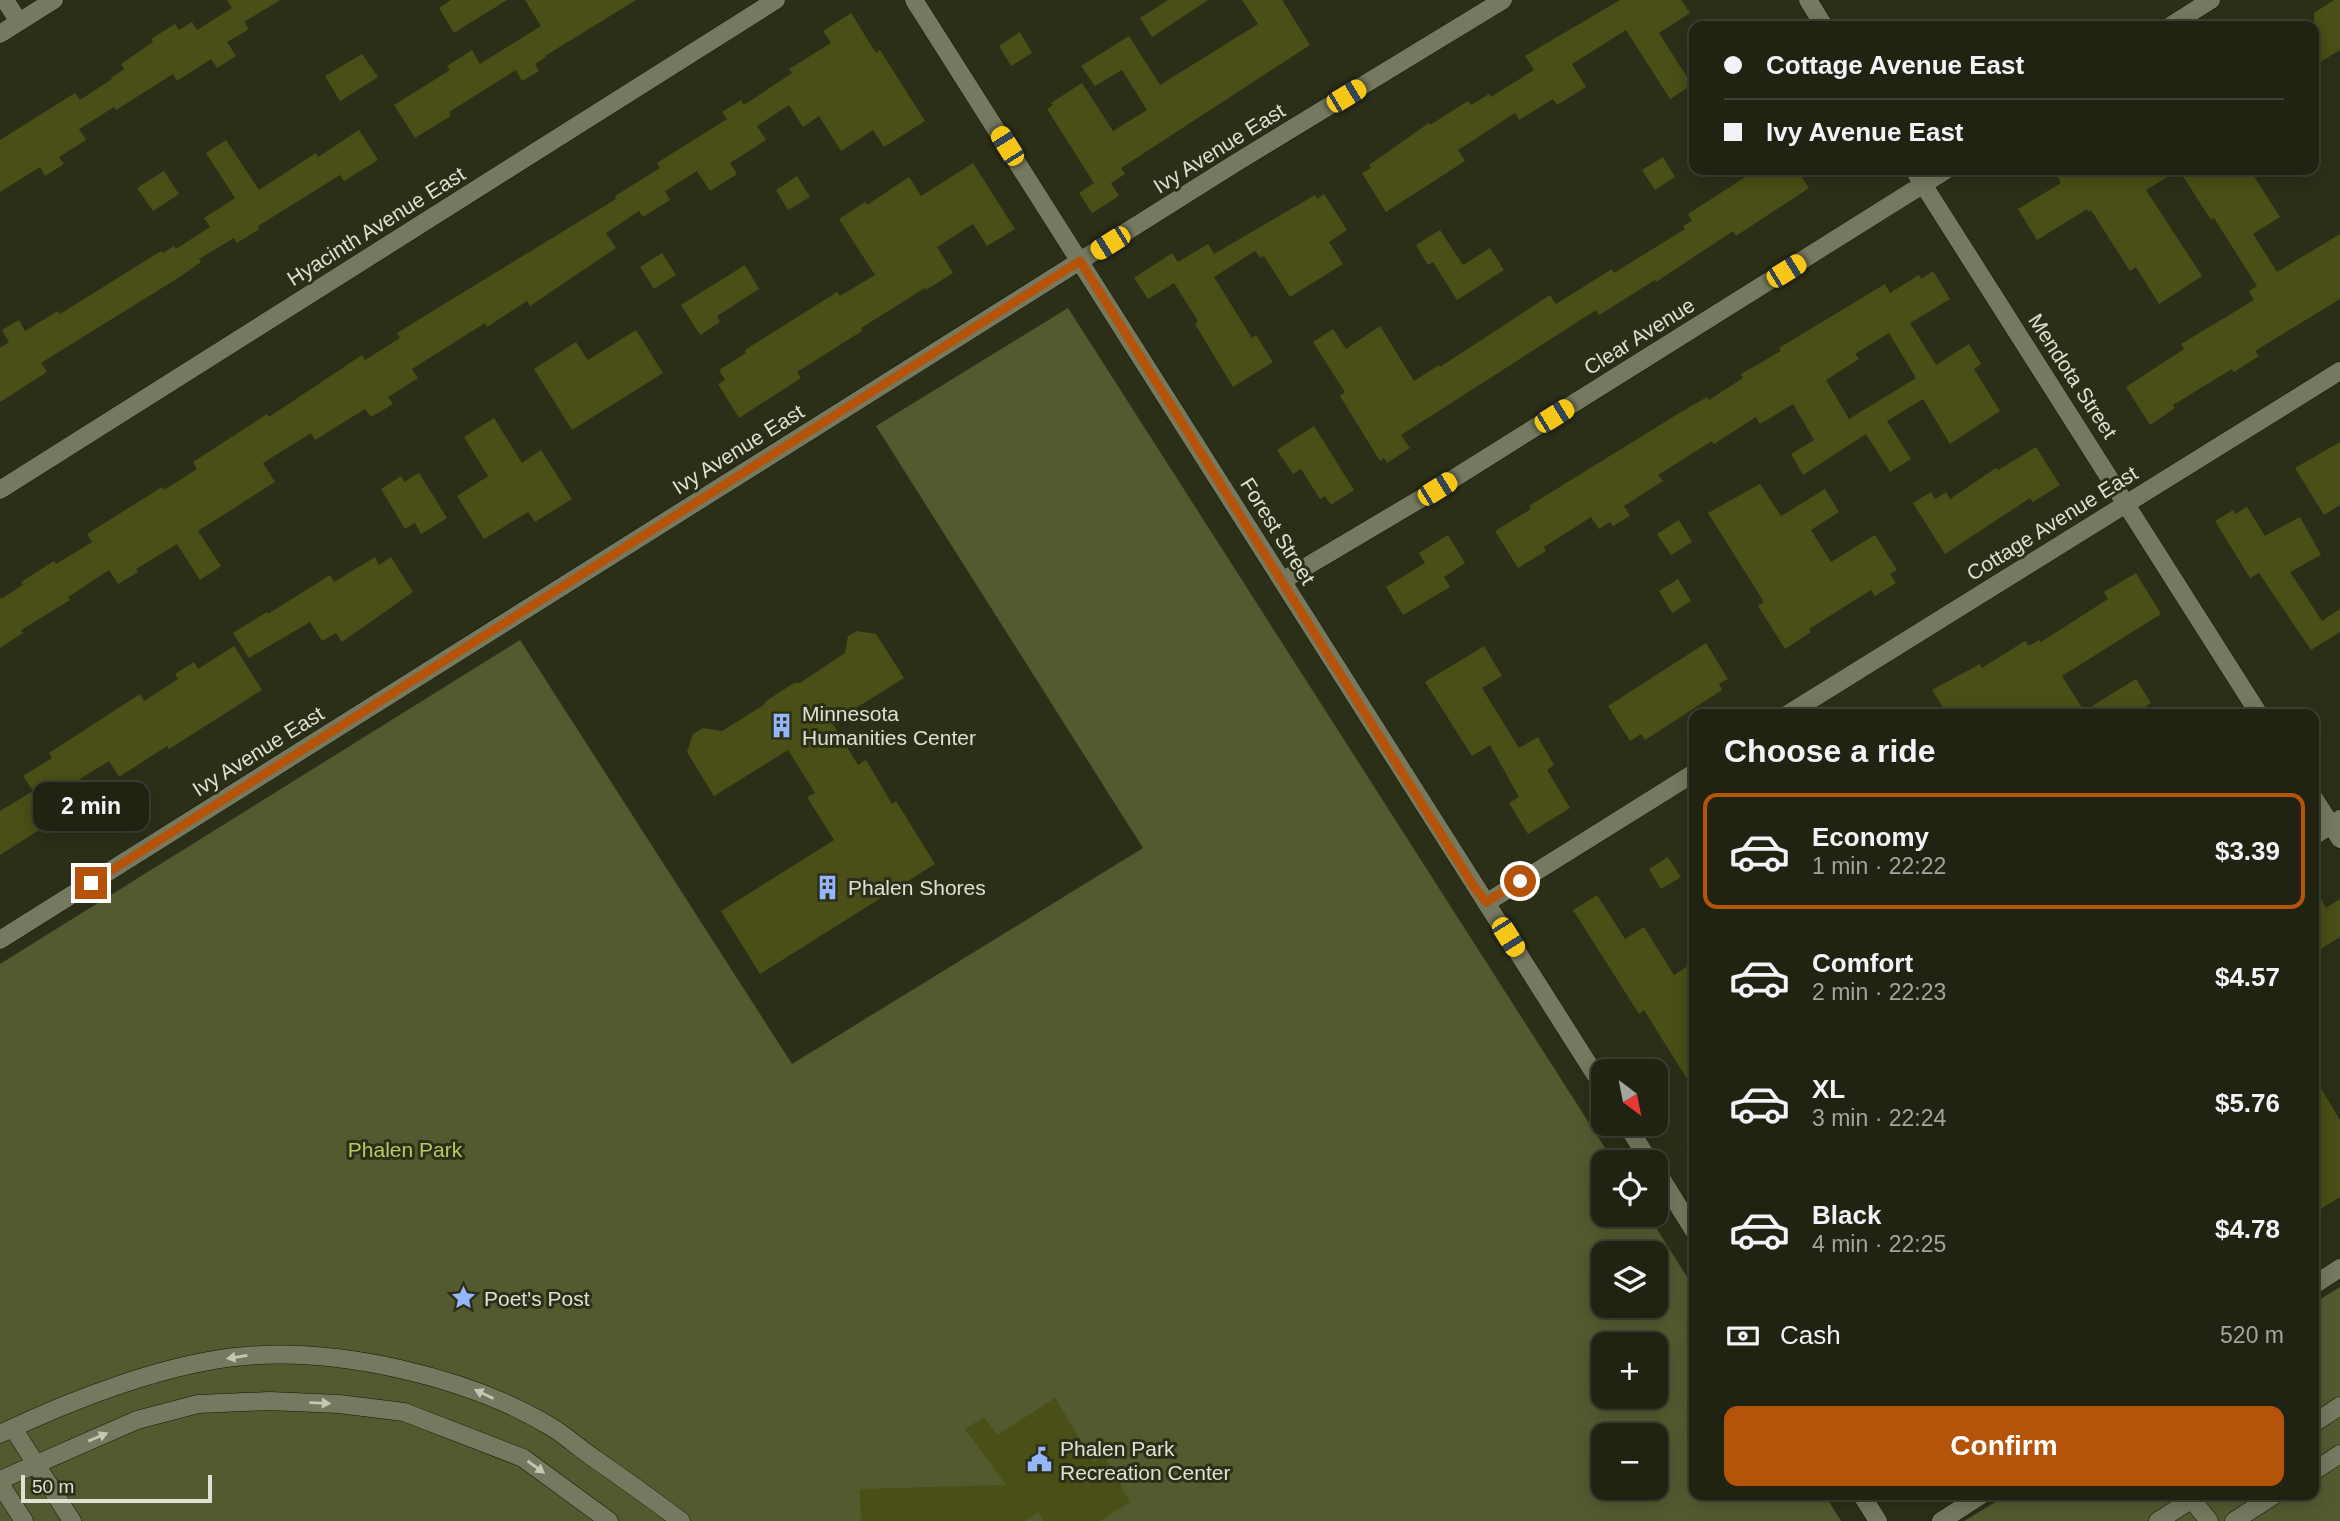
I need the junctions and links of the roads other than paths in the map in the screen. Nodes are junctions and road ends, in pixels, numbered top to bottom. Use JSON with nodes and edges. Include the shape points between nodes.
{"nodes":[{"id":1,"x":5,"y":0,"type":"edge"},
{"id":2,"x":54,"y":0,"type":"edge"},
{"id":3,"x":776,"y":0,"type":"edge"},
{"id":4,"x":914,"y":0,"type":"edge"},
{"id":5,"x":1503,"y":0,"type":"edge"},
{"id":6,"x":1808,"y":0,"type":"edge"},
{"id":7,"x":2211,"y":0,"type":"edge"},
{"id":8,"x":1821,"y":21,"type":"edge"},
{"id":9,"x":2178,"y":21,"type":"edge"},
{"id":10,"x":19,"y":22,"type":"junction"},
{"id":11,"x":0,"y":34,"type":"edge"},
{"id":12,"x":1919,"y":177,"type":"edge"},
{"id":13,"x":1080,"y":261,"type":"junction"},
{"id":14,"x":2340,"y":370,"type":"edge"},
{"id":15,"x":0,"y":490,"type":"edge"},
{"id":16,"x":2127,"y":503,"type":"junction"},
{"id":17,"x":1282,"y":581,"type":"junction"},
{"id":18,"x":1796,"y":709,"type":"edge"},
{"id":19,"x":2256,"y":709,"type":"edge"},
{"id":20,"x":1689,"y":776,"type":"edge"},
{"id":21,"x":2319,"y":805,"type":"edge"},
{"id":22,"x":2337,"y":828,"type":"edge"},
{"id":23,"x":2319,"y":834,"type":"edge"},
{"id":24,"x":1486,"y":902,"type":"junction"},
{"id":25,"x":0,"y":940,"type":"edge"},
{"id":26,"x":1591,"y":1068,"type":"edge"},
{"id":27,"x":1668,"y":1188,"type":"edge"},
{"id":28,"x":1689,"y":1220,"type":"edge"},
{"id":29,"x":2340,"y":1268,"type":"edge"},
{"id":30,"x":2319,"y":1282,"type":"edge"},
{"id":31,"x":2340,"y":1406,"type":"edge"},
{"id":32,"x":2319,"y":1420,"type":"edge"},
{"id":33,"x":6,"y":1431,"type":"edge"},
{"id":34,"x":2340,"y":1454,"type":"edge"},
{"id":35,"x":35,"y":1464,"type":"junction"},
{"id":36,"x":2319,"y":1468,"type":"edge"},
{"id":37,"x":0,"y":1482,"type":"edge"},
{"id":38,"x":1865,"y":1500,"type":"edge"},
{"id":39,"x":1974,"y":1500,"type":"edge"},
{"id":40,"x":2191,"y":1500,"type":"edge"},
{"id":41,"x":2198,"y":1500,"type":"edge"},
{"id":42,"x":2267,"y":1500,"type":"edge"},
{"id":43,"x":24,"y":1521,"type":"edge"},
{"id":44,"x":72,"y":1521,"type":"edge"},
{"id":45,"x":609,"y":1521,"type":"edge"},
{"id":46,"x":681,"y":1521,"type":"edge"},
{"id":47,"x":1878,"y":1521,"type":"edge"},
{"id":48,"x":1941,"y":1521,"type":"edge"},
{"id":49,"x":2158,"y":1521,"type":"edge"},
{"id":50,"x":2209,"y":1521,"type":"edge"},
{"id":51,"x":2234,"y":1521,"type":"edge"}],
"edges":[{"from":1,"to":10,"type":"street"},
{"from":2,"to":10,"type":"street"},
{"from":3,"to":15,"type":"street","name":"Hyacinth Avenue East"},
{"from":4,"to":13,"type":"street","name":"Forest Street"},
{"from":5,"to":13,"type":"street","name":"Ivy Avenue East"},
{"from":6,"to":8,"type":"street"},
{"from":7,"to":9,"type":"street"},
{"from":10,"to":11,"type":"street"},
{"from":12,"to":16,"type":"street","name":"Mendota Street"},
{"from":12,"to":17,"type":"street","name":"Clear Avenue","via":[[1437,489]]},
{"from":13,"to":17,"type":"street","name":"Forest Street"},
{"from":13,"to":25,"type":"street","name":"Ivy Avenue East"},
{"from":14,"to":16,"type":"street","name":"Cottage Avenue East"},
{"from":16,"to":18,"type":"street","name":"Cottage Avenue East"},
{"from":16,"to":19,"type":"street","name":"Mendota Street"},
{"from":17,"to":24,"type":"street","name":"Forest Street"},
{"from":20,"to":24,"type":"street"},
{"from":21,"to":22,"type":"street"},
{"from":22,"to":23,"type":"street"},
{"from":24,"to":26,"type":"street","name":"Forest Street"},
{"from":27,"to":28,"type":"street"},
{"from":29,"to":30,"type":"street"},
{"from":31,"to":32,"type":"street"},
{"from":33,"to":35,"type":"street"},
{"from":46,"to":33,"type":"street","one_way":true,"via":[[548,1425],[475,1390],[408,1370],[323,1357],[246,1356],[178,1367]]},
{"from":34,"to":36,"type":"street"},
{"from":35,"to":37,"type":"street"},
{"from":35,"to":44,"type":"street"},
{"from":35,"to":45,"type":"street","one_way":true,"via":[[136,1420],[198,1404],[340,1404],[404,1412],[523,1458]]},
{"from":37,"to":43,"type":"street"},
{"from":38,"to":47,"type":"street"},
{"from":39,"to":48,"type":"street"},
{"from":40,"to":49,"type":"street"},
{"from":41,"to":50,"type":"street"},
{"from":42,"to":51,"type":"street"}]}
